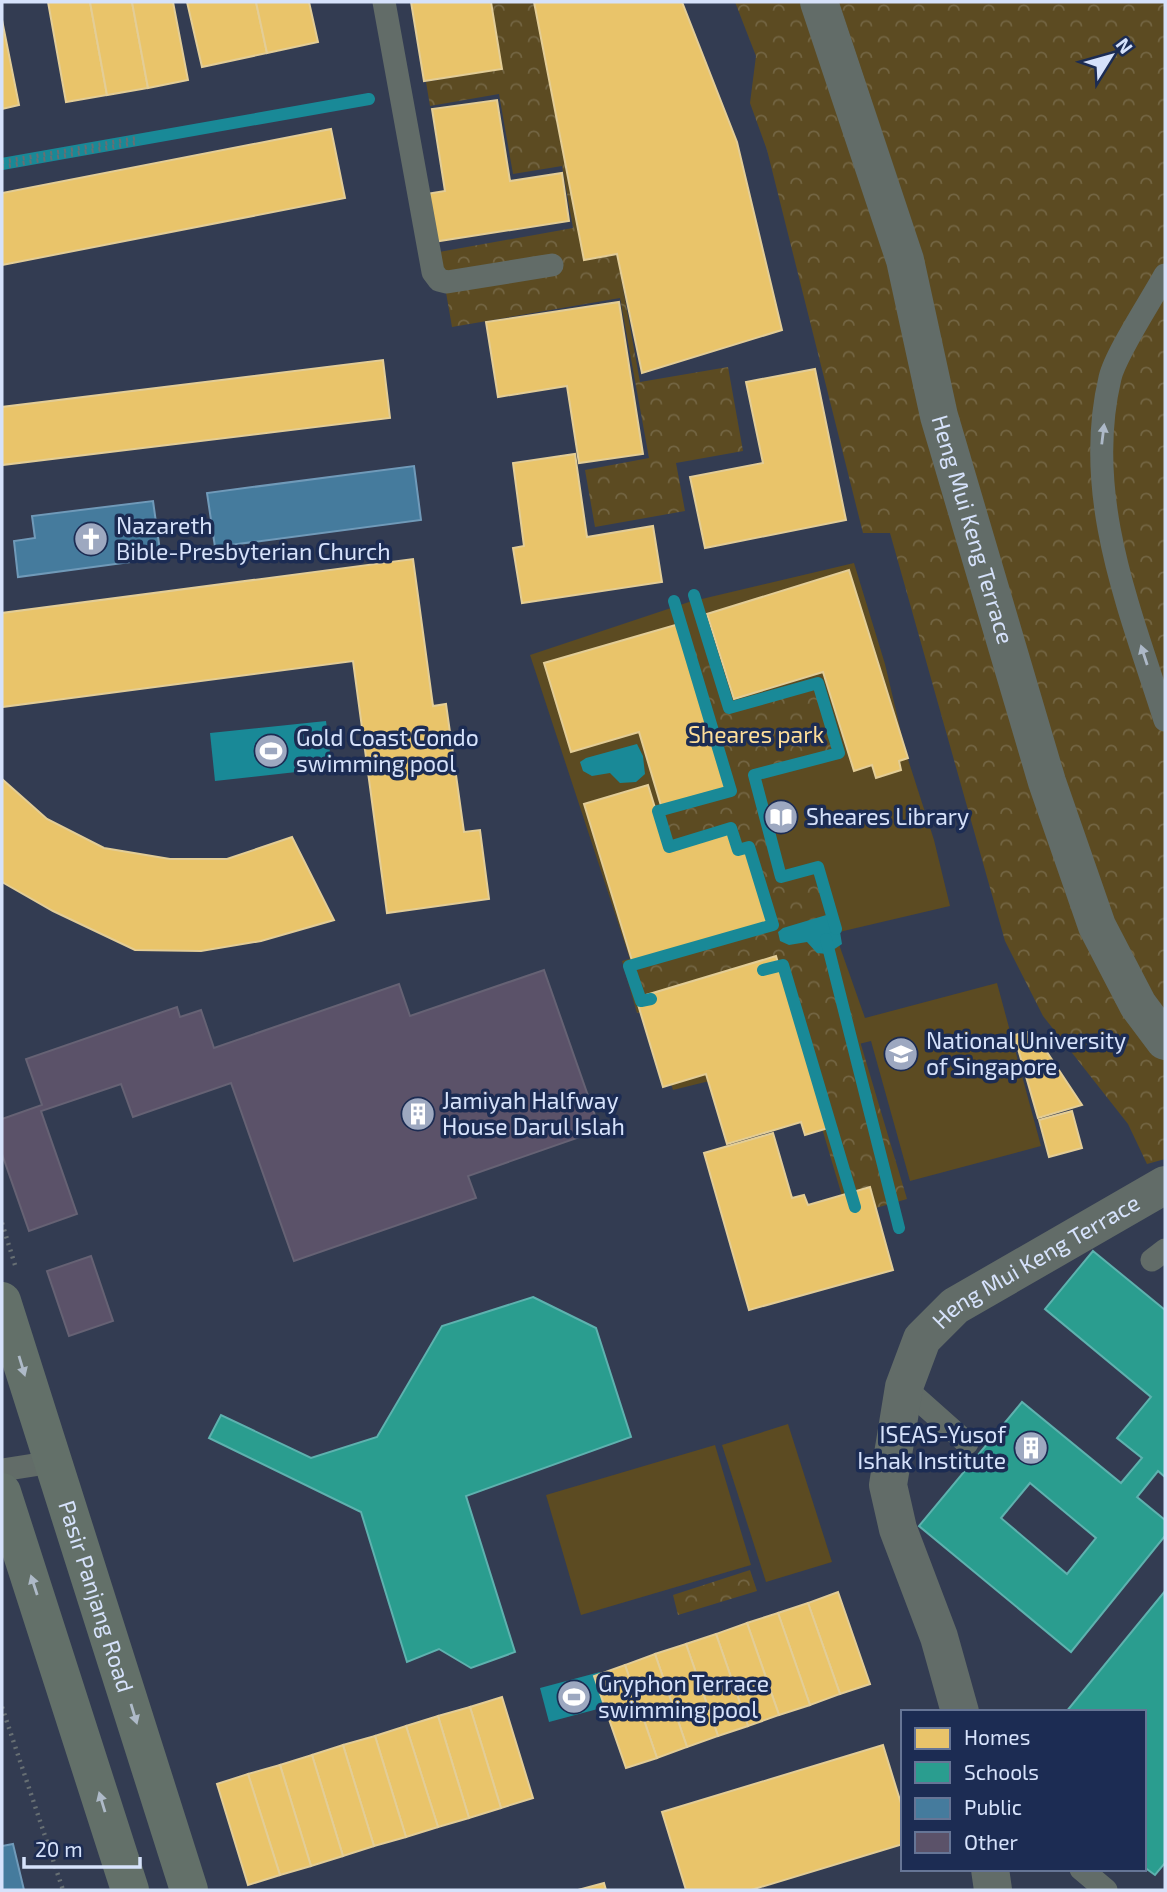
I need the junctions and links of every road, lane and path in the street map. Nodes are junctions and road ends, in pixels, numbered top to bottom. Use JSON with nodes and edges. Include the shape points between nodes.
{"nodes":[{"id":1,"x":384,"y":2,"type":"edge"},
{"id":2,"x":819,"y":2,"type":"edge"},
{"id":3,"x":2,"y":162,"type":"edge"},
{"id":4,"x":2,"y":167,"type":"edge"},
{"id":5,"x":552,"y":265,"type":"dead end"},
{"id":6,"x":1165,"y":275,"type":"edge"},
{"id":7,"x":1165,"y":720,"type":"edge"},
{"id":8,"x":1165,"y":1041,"type":"edge"},
{"id":9,"x":1165,"y":1185,"type":"edge"},
{"id":10,"x":2,"y":1301,"type":"edge"},
{"id":11,"x":904,"y":1387,"type":"junction"},
{"id":12,"x":967,"y":1443,"type":"dead end"},
{"id":13,"x":53,"y":1462,"type":"junction"},
{"id":14,"x":2,"y":1470,"type":"edge"},
{"id":15,"x":2,"y":1492,"type":"edge"},
{"id":16,"x":2,"y":1707,"type":"edge"},
{"id":17,"x":959,"y":1710,"type":"edge"},
{"id":18,"x":990,"y":1871,"type":"edge"},
{"id":19,"x":1083,"y":1871,"type":"edge"},
{"id":20,"x":63,"y":1890,"type":"edge"},
{"id":21,"x":130,"y":1890,"type":"edge"},
{"id":22,"x":189,"y":1890,"type":"edge"},
{"id":23,"x":993,"y":1890,"type":"edge"},
{"id":24,"x":1106,"y":1890,"type":"edge"}],
"edges":[{"from":1,"to":5,"type":"lane","via":[[433,272],[447,282]]},
{"from":2,"to":8,"type":"street","name":"Heng Mui Keng Terrace","via":[[905,260],[940,416],[1047,782],[1097,926],[1138,1005]]},
{"from":3,"to":4,"type":"path","via":[[139,140]]},
{"from":7,"to":6,"type":"lane","one_way":true,"via":[[1112,556],[1100,457],[1110,376]]},
{"from":9,"to":11,"type":"street","name":"Heng Mui Keng Terrace","via":[[955,1306],[922,1339]]},
{"from":10,"to":13,"type":"main road","name":"Pasir Panjang Road","one_way":true},
{"from":11,"to":12,"type":"lane"},
{"from":11,"to":17,"type":"street","name":"Heng Mui Keng Terrace","via":[[888,1485],[898,1529],[939,1637]]},
{"from":13,"to":14,"type":"lane"},
{"from":13,"to":22,"type":"main road","name":"Pasir Panjang Road","one_way":true},
{"from":21,"to":15,"type":"main road","one_way":true},
{"from":16,"to":20,"type":"path"},
{"from":18,"to":23,"type":"street"},
{"from":19,"to":24,"type":"lane"}]}
